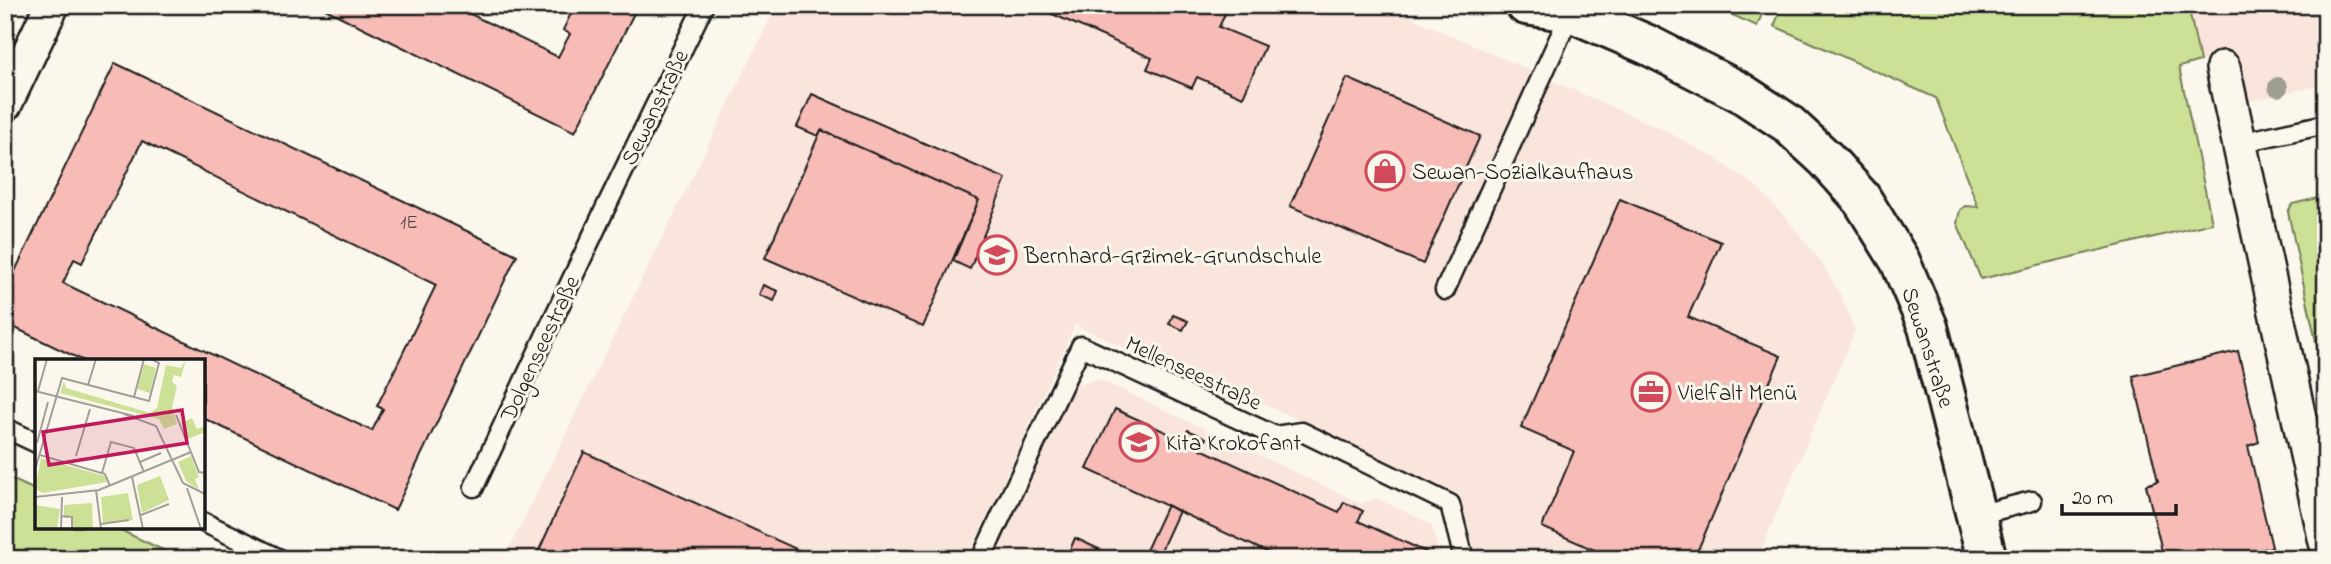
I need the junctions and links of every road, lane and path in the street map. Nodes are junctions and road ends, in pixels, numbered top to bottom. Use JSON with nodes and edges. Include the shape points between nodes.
{"nodes":[{"id":1,"x":52,"y":5,"type":"edge"},
{"id":2,"x":704,"y":5,"type":"edge"},
{"id":3,"x":1526,"y":5,"type":"edge"},
{"id":4,"x":1566,"y":9,"type":"edge"},
{"id":5,"x":2223,"y":68,"type":"dead end"},
{"id":6,"x":5,"y":104,"type":"edge"},
{"id":7,"x":2326,"y":124,"type":"edge"},
{"id":8,"x":2239,"y":143,"type":"junction"},
{"id":9,"x":605,"y":209,"type":"joint"},
{"id":10,"x":1445,"y":290,"type":"dead end"},
{"id":11,"x":5,"y":428,"type":"edge"},
{"id":12,"x":35,"y":442,"type":"edge"},
{"id":13,"x":474,"y":486,"type":"dead end"},
{"id":14,"x":2032,"y":501,"type":"dead end"},
{"id":15,"x":1977,"y":515,"type":"junction"},
{"id":16,"x":205,"y":523,"type":"edge"},
{"id":17,"x":2326,"y":542,"type":"edge"},
{"id":18,"x":281,"y":559,"type":"edge"},
{"id":19,"x":981,"y":559,"type":"edge"},
{"id":20,"x":1464,"y":559,"type":"edge"},
{"id":21,"x":1987,"y":559,"type":"edge"}],
"edges":[{"from":1,"to":6,"type":"street"},
{"from":2,"to":9,"type":"lane","name":"Sewanstraße"},
{"from":3,"to":4,"type":"street","name":"Sewanstraße"},
{"from":4,"to":10,"type":"lane"},
{"from":4,"to":15,"type":"street","name":"Sewanstraße","via":[[1749,98],[1787,123],[1861,198],[1900,261],[1928,327]]},
{"from":5,"to":8,"type":"street"},
{"from":7,"to":8,"type":"lane"},
{"from":8,"to":17,"type":"street"},
{"from":9,"to":13,"type":"lane","name":"Dolgenseestraße"},
{"from":11,"to":12,"type":"lane"},
{"from":14,"to":15,"type":"lane"},
{"from":15,"to":21,"type":"street","name":"Sewanstraße"},
{"from":16,"to":18,"type":"lane"},
{"from":19,"to":20,"type":"lane","name":"Mellenseestraße","via":[[1081,346],[1275,436],[1302,432],[1450,504]]}]}
